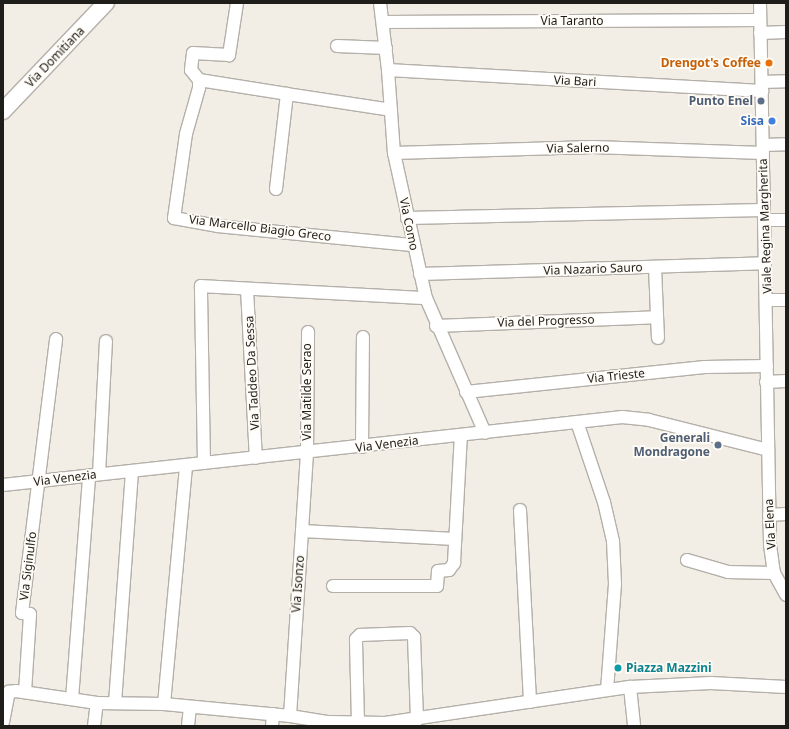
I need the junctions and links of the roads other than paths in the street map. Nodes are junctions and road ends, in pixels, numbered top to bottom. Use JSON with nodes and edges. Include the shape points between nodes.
{"nodes":[{"id":1,"x":106,"y":3,"type":"edge"},
{"id":2,"x":237,"y":3,"type":"edge"},
{"id":3,"x":380,"y":3,"type":"edge"},
{"id":4,"x":760,"y":3,"type":"edge"},
{"id":5,"x":760,"y":20,"type":"junction"},
{"id":6,"x":384,"y":22,"type":"junction"},
{"id":7,"x":786,"y":32,"type":"edge"},
{"id":8,"x":760,"y":33,"type":"junction"},
{"id":9,"x":337,"y":46,"type":"dead end"},
{"id":10,"x":386,"y":48,"type":"junction"},
{"id":11,"x":388,"y":70,"type":"junction"},
{"id":12,"x":199,"y":80,"type":"junction"},
{"id":13,"x":786,"y":81,"type":"edge"},
{"id":14,"x":762,"y":86,"type":"junction"},
{"id":15,"x":287,"y":94,"type":"junction"},
{"id":16,"x":390,"y":110,"type":"junction"},
{"id":17,"x":3,"y":111,"type":"edge"},
{"id":18,"x":786,"y":144,"type":"edge"},
{"id":19,"x":763,"y":149,"type":"junction"},
{"id":20,"x":394,"y":153,"type":"junction"},
{"id":21,"x":276,"y":189,"type":"dead end"},
{"id":22,"x":764,"y":215,"type":"junction"},
{"id":23,"x":408,"y":218,"type":"junction"},
{"id":24,"x":786,"y":220,"type":"edge"},
{"id":25,"x":413,"y":245,"type":"junction"},
{"id":26,"x":765,"y":263,"type":"junction"},
{"id":27,"x":655,"y":267,"type":"junction"},
{"id":28,"x":420,"y":274,"type":"junction"},
{"id":29,"x":247,"y":289,"type":"junction"},
{"id":30,"x":426,"y":298,"type":"junction"},
{"id":31,"x":767,"y":300,"type":"junction"},
{"id":32,"x":786,"y":300,"type":"edge"},
{"id":33,"x":656,"y":317,"type":"junction"},
{"id":34,"x":436,"y":326,"type":"junction"},
{"id":35,"x":308,"y":332,"type":"dead end"},
{"id":36,"x":363,"y":337,"type":"dead end"},
{"id":37,"x":658,"y":338,"type":"dead end"},
{"id":38,"x":56,"y":339,"type":"dead end"},
{"id":39,"x":106,"y":341,"type":"dead end"},
{"id":40,"x":767,"y":366,"type":"junction"},
{"id":41,"x":786,"y":381,"type":"edge"},
{"id":42,"x":766,"y":382,"type":"junction"},
{"id":43,"x":466,"y":392,"type":"junction"},
{"id":44,"x":577,"y":422,"type":"junction"},
{"id":45,"x":485,"y":433,"type":"junction"},
{"id":46,"x":461,"y":435,"type":"junction"},
{"id":47,"x":362,"y":447,"type":"junction"},
{"id":48,"x":768,"y":450,"type":"junction"},
{"id":49,"x":307,"y":453,"type":"junction"},
{"id":50,"x":256,"y":458,"type":"junction"},
{"id":51,"x":204,"y":463,"type":"junction"},
{"id":52,"x":186,"y":466,"type":"junction"},
{"id":53,"x":132,"y":473,"type":"junction"},
{"id":54,"x":94,"y":476,"type":"junction"},
{"id":55,"x":38,"y":482,"type":"junction"},
{"id":56,"x":3,"y":485,"type":"edge"},
{"id":57,"x":520,"y":510,"type":"dead end"},
{"id":58,"x":786,"y":514,"type":"edge"},
{"id":59,"x":769,"y":515,"type":"junction"},
{"id":60,"x":302,"y":531,"type":"junction"},
{"id":61,"x":455,"y":539,"type":"junction"},
{"id":62,"x":687,"y":560,"type":"dead end"},
{"id":63,"x":774,"y":573,"type":"junction"},
{"id":64,"x":333,"y":586,"type":"dead end"},
{"id":65,"x":786,"y":595,"type":"edge"},
{"id":66,"x":630,"y":687,"type":"junction"},
{"id":67,"x":786,"y":687,"type":"edge"},
{"id":68,"x":607,"y":690,"type":"junction"},
{"id":69,"x":25,"y":692,"type":"junction"},
{"id":70,"x":72,"y":699,"type":"junction"},
{"id":71,"x":530,"y":702,"type":"junction"},
{"id":72,"x":97,"y":703,"type":"junction"},
{"id":73,"x":115,"y":704,"type":"junction"},
{"id":74,"x":164,"y":704,"type":"junction"},
{"id":75,"x":190,"y":707,"type":"junction"},
{"id":76,"x":290,"y":716,"type":"junction"},
{"id":77,"x":273,"y":720,"type":"edge"},
{"id":78,"x":417,"y":720,"type":"junction"},
{"id":79,"x":440,"y":721,"type":"edge"},
{"id":80,"x":3,"y":722,"type":"edge"},
{"id":81,"x":358,"y":723,"type":"junction"},
{"id":82,"x":329,"y":724,"type":"edge"},
{"id":83,"x":385,"y":724,"type":"edge"},
{"id":84,"x":94,"y":726,"type":"edge"},
{"id":85,"x":188,"y":726,"type":"edge"},
{"id":86,"x":634,"y":726,"type":"edge"}],
"edges":[{"from":1,"to":17,"type":"main road","name":"Via Domitiana"},
{"from":2,"to":12,"type":"street","via":[[229,55],[193,53],[191,70]]},
{"from":3,"to":6,"type":"street","name":"Via Como"},
{"from":4,"to":5,"type":"street","name":"Viale Regina Margherita"},
{"from":5,"to":6,"type":"street","name":"Via Taranto"},
{"from":5,"to":8,"type":"street","name":"Viale Regina Margherita"},
{"from":6,"to":10,"type":"street","name":"Via Como"},
{"from":7,"to":8,"type":"street"},
{"from":8,"to":14,"type":"street","name":"Viale Regina Margherita"},
{"from":9,"to":10,"type":"street"},
{"from":10,"to":11,"type":"street","name":"Via Como"},
{"from":11,"to":14,"type":"street","name":"Via Bari"},
{"from":11,"to":16,"type":"street","name":"Via Como"},
{"from":12,"to":15,"type":"street"},
{"from":12,"to":25,"type":"street","name":"Via Marcello Biagio Greco","via":[[186,134],[174,218],[218,226]]},
{"from":13,"to":14,"type":"street","name":"Via Bari"},
{"from":14,"to":19,"type":"street","name":"Viale Regina Margherita"},
{"from":15,"to":16,"type":"street"},
{"from":15,"to":21,"type":"street"},
{"from":16,"to":20,"type":"street","name":"Via Como"},
{"from":18,"to":19,"type":"street","name":"Via Salerno"},
{"from":19,"to":20,"type":"street","name":"Via Salerno","via":[[593,147]]},
{"from":19,"to":22,"type":"street","name":"Viale Regina Margherita"},
{"from":20,"to":23,"type":"street","name":"Via Como"},
{"from":22,"to":23,"type":"street"},
{"from":22,"to":24,"type":"street"},
{"from":22,"to":26,"type":"street","name":"Viale Regina Margherita"},
{"from":23,"to":25,"type":"street","name":"Via Como"},
{"from":25,"to":28,"type":"street","name":"Via Como"},
{"from":26,"to":27,"type":"street","name":"Via Nazario Sauro"},
{"from":26,"to":31,"type":"street","name":"Viale Regina Margherita"},
{"from":27,"to":28,"type":"street","name":"Via Nazario Sauro"},
{"from":27,"to":33,"type":"street"},
{"from":28,"to":30,"type":"street","name":"Via Como"},
{"from":29,"to":30,"type":"street"},
{"from":29,"to":50,"type":"street","name":"Via Taddeo Da Sessa"},
{"from":29,"to":51,"type":"street","via":[[201,286]]},
{"from":30,"to":34,"type":"street","name":"Via Como"},
{"from":31,"to":32,"type":"street"},
{"from":31,"to":40,"type":"street","name":"Viale Regina Margherita"},
{"from":33,"to":34,"type":"street","name":"Via del Progresso"},
{"from":33,"to":37,"type":"street"},
{"from":34,"to":43,"type":"street","name":"Via Como"},
{"from":35,"to":49,"type":"street","name":"Via Matilde Serao"},
{"from":36,"to":47,"type":"street"},
{"from":38,"to":55,"type":"street"},
{"from":39,"to":54,"type":"street"},
{"from":40,"to":42,"type":"street","name":"Viale Regina Margherita"},
{"from":40,"to":43,"type":"street","name":"Via Trieste","via":[[705,367]]},
{"from":41,"to":42,"type":"street"},
{"from":42,"to":48,"type":"street","name":"Viale Regina Margherita"},
{"from":43,"to":45,"type":"street","name":"Via Como"},
{"from":44,"to":45,"type":"street","name":"Via Venezia"},
{"from":44,"to":48,"type":"street","name":"Via Venezia","via":[[622,418],[649,420]]},
{"from":44,"to":68,"type":"street","via":[[604,502],[613,541],[615,584]]},
{"from":45,"to":46,"type":"street","name":"Via Venezia"},
{"from":46,"to":47,"type":"street","name":"Via Venezia"},
{"from":46,"to":61,"type":"street"},
{"from":47,"to":49,"type":"street","name":"Via Venezia"},
{"from":48,"to":59,"type":"street","name":"Via Elena"},
{"from":49,"to":50,"type":"street","name":"Via Venezia"},
{"from":49,"to":60,"type":"street","name":"Via Isonzo"},
{"from":50,"to":51,"type":"street","name":"Via Venezia"},
{"from":51,"to":52,"type":"street","name":"Via Venezia"},
{"from":52,"to":53,"type":"street","name":"Via Venezia"},
{"from":52,"to":74,"type":"street"},
{"from":53,"to":54,"type":"street","name":"Via Venezia"},
{"from":53,"to":73,"type":"street"},
{"from":54,"to":55,"type":"street","name":"Via Venezia"},
{"from":54,"to":70,"type":"street"},
{"from":55,"to":56,"type":"street","name":"Via Venezia"},
{"from":55,"to":69,"type":"street","name":"Via Siginulfo","via":[[22,613],[30,614]]},
{"from":57,"to":71,"type":"street"},
{"from":58,"to":59,"type":"street"},
{"from":59,"to":63,"type":"street","name":"Via Elena"},
{"from":60,"to":61,"type":"street"},
{"from":60,"to":76,"type":"street","name":"Via Isonzo"},
{"from":61,"to":64,"type":"street","via":[[454,563],[449,570],[438,571],[437,586]]},
{"from":62,"to":63,"type":"street","via":[[728,572]]},
{"from":63,"to":65,"type":"street","name":"Via Elena"},
{"from":66,"to":67,"type":"street","via":[[711,683]]},
{"from":66,"to":68,"type":"street"},
{"from":66,"to":86,"type":"street"},
{"from":68,"to":71,"type":"street"},
{"from":69,"to":70,"type":"street"},
{"from":69,"to":80,"type":"street","via":[[9,692]]},
{"from":70,"to":72,"type":"street"},
{"from":71,"to":79,"type":"street"},
{"from":72,"to":73,"type":"street"},
{"from":72,"to":84,"type":"street"},
{"from":73,"to":74,"type":"street"},
{"from":74,"to":75,"type":"street"},
{"from":75,"to":77,"type":"street"},
{"from":75,"to":85,"type":"street"},
{"from":76,"to":77,"type":"street"},
{"from":76,"to":82,"type":"street"},
{"from":78,"to":79,"type":"street"},
{"from":78,"to":81,"type":"street","via":[[414,637],[410,633],[360,635],[356,640]]},
{"from":78,"to":83,"type":"street"},
{"from":81,"to":82,"type":"street"},
{"from":81,"to":83,"type":"street"}]}
